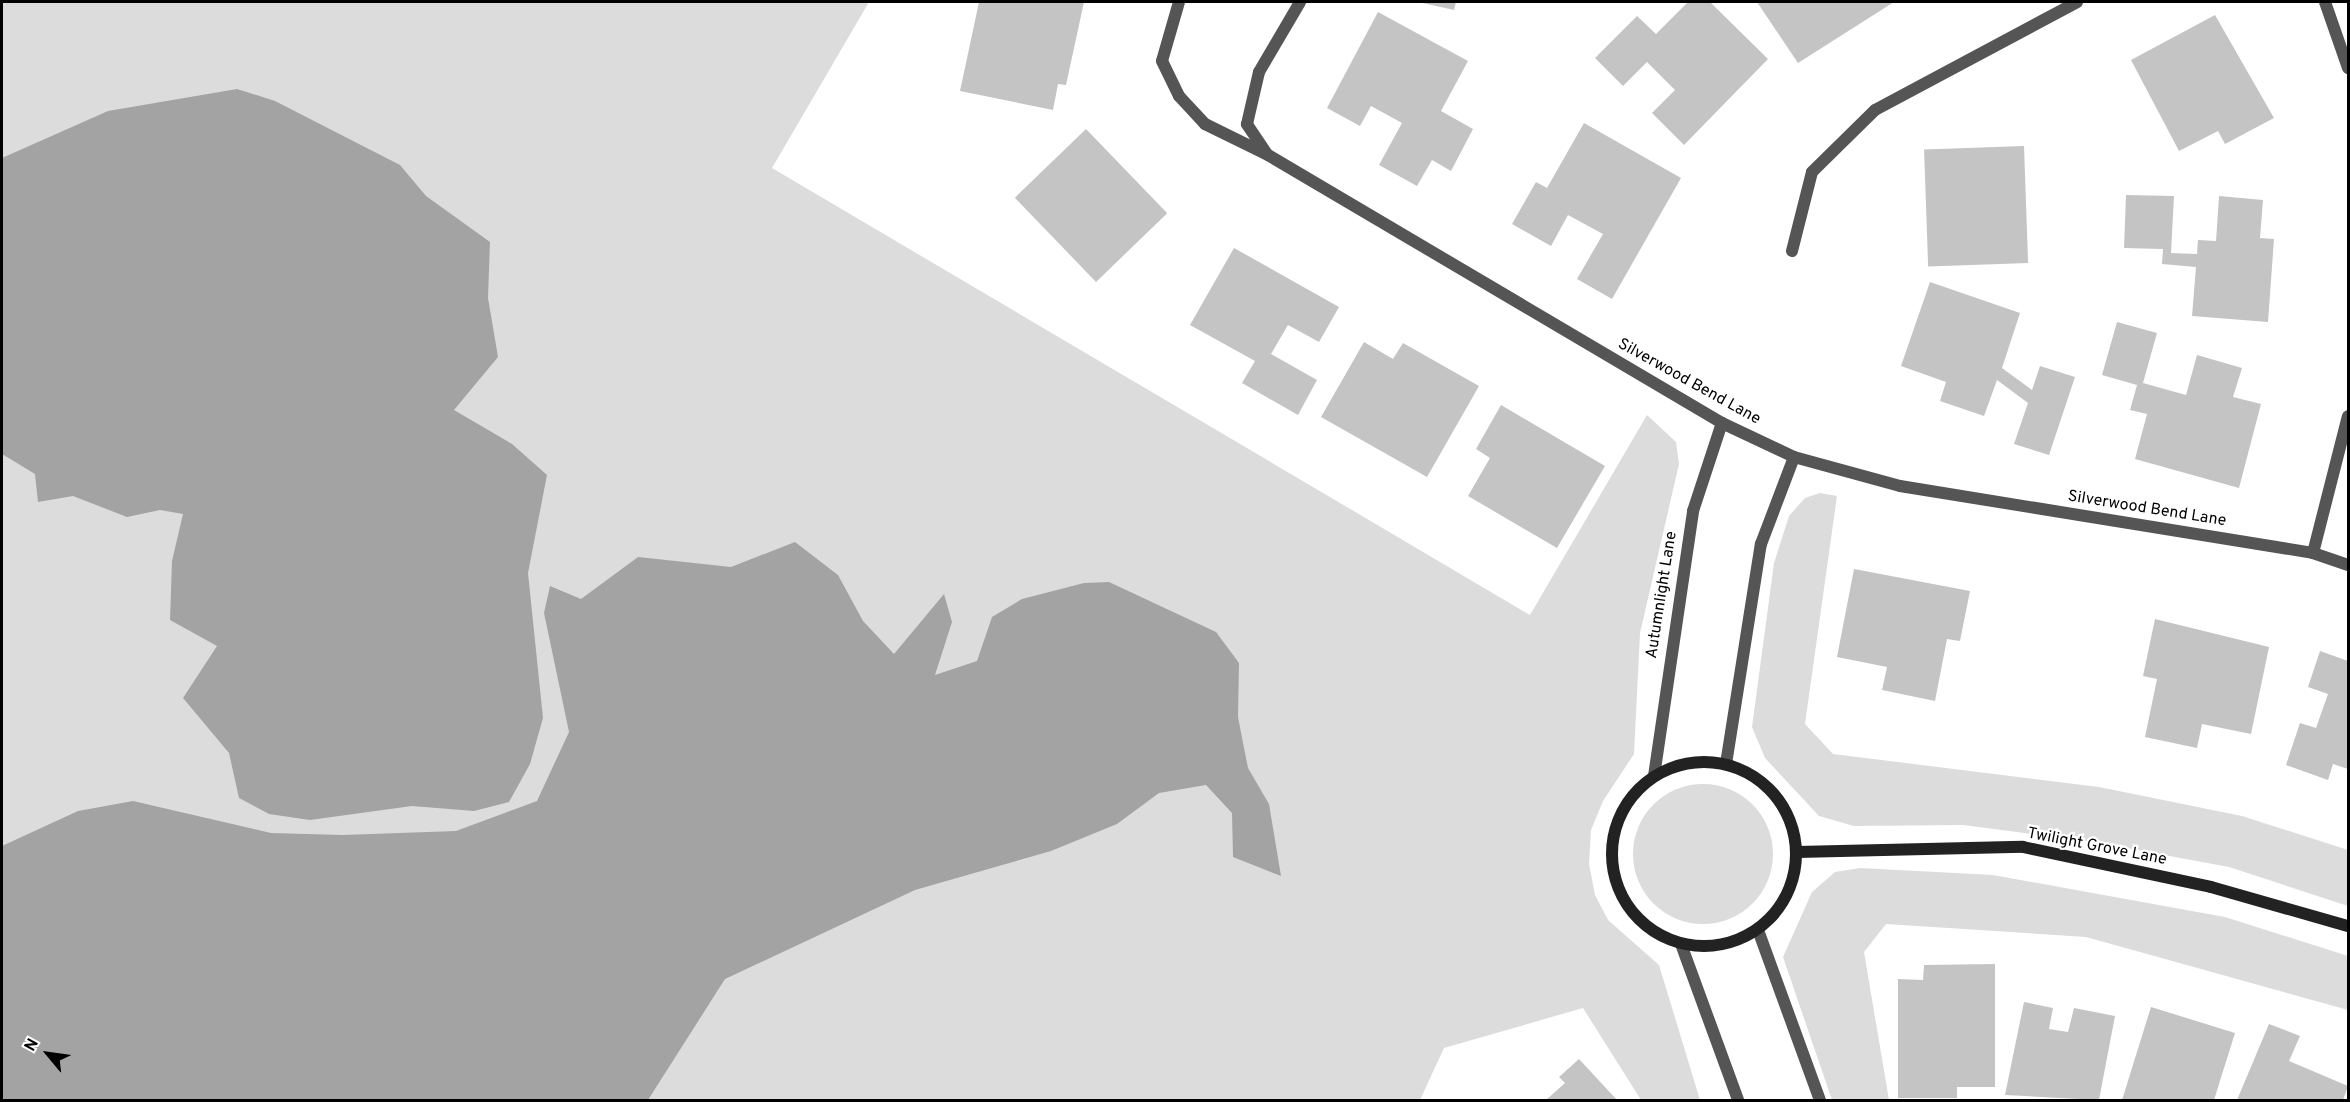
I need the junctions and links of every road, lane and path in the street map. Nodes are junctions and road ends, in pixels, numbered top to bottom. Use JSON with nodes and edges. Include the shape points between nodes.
{"nodes":[{"id":1,"x":1179,"y":2,"type":"edge"},
{"id":2,"x":1300,"y":2,"type":"edge"},
{"id":3,"x":2077,"y":2,"type":"edge"},
{"id":4,"x":2325,"y":2,"type":"edge"},
{"id":5,"x":2349,"y":68,"type":"edge"},
{"id":6,"x":1268,"y":155,"type":"junction"},
{"id":7,"x":1792,"y":251,"type":"dead end"},
{"id":8,"x":2349,"y":416,"type":"edge"},
{"id":9,"x":1722,"y":423,"type":"junction"},
{"id":10,"x":1794,"y":457,"type":"junction"},
{"id":11,"x":2313,"y":553,"type":"junction"},
{"id":12,"x":2349,"y":565,"type":"edge"},
{"id":13,"x":1726,"y":764,"type":"junction"},
{"id":14,"x":1654,"y":776,"type":"junction"},
{"id":15,"x":1797,"y":852,"type":"junction"},
{"id":16,"x":2349,"y":926,"type":"edge"},
{"id":17,"x":1758,"y":930,"type":"junction"},
{"id":18,"x":1681,"y":944,"type":"junction"},
{"id":19,"x":1738,"y":1101,"type":"edge"},
{"id":20,"x":1820,"y":1101,"type":"edge"}],
"edges":[{"from":1,"to":6,"type":"street","name":"Silverwood Bend Lane","via":[[1162,61],[1179,96],[1205,124]]},
{"from":2,"to":6,"type":"street","name":"Silverwood Bend Lane","via":[[1259,72],[1247,124]]},
{"from":3,"to":7,"type":"street","via":[[1875,110],[1812,172]]},
{"from":4,"to":5,"type":"street"},
{"from":6,"to":9,"type":"street","name":"Silverwood Bend Lane"},
{"from":8,"to":11,"type":"street"},
{"from":9,"to":10,"type":"street","name":"Silverwood Bend Lane"},
{"from":9,"to":14,"type":"street","name":"Autumnlight Lane","via":[[1692,511]]},
{"from":10,"to":11,"type":"street","name":"Silverwood Bend Lane","via":[[1900,486]]},
{"from":10,"to":13,"type":"street","via":[[1761,544]]},
{"from":11,"to":12,"type":"street","name":"Silverwood Bend Lane"},
{"from":13,"to":14,"type":"street","via":[[1677,765]]},
{"from":13,"to":15,"type":"street","via":[[1755,776],[1777,796],[1791,822]]},
{"from":14,"to":18,"type":"street","via":[[1620,817],[1613,869],[1636,917]]},
{"from":15,"to":16,"type":"street","name":"Twilight Grove Lane","via":[[2023,847],[2211,887]]},
{"from":15,"to":17,"type":"street","via":[[1784,899]]},
{"from":17,"to":18,"type":"street","via":[[1734,942]]},
{"from":17,"to":20,"type":"street"},
{"from":18,"to":19,"type":"street"}]}
